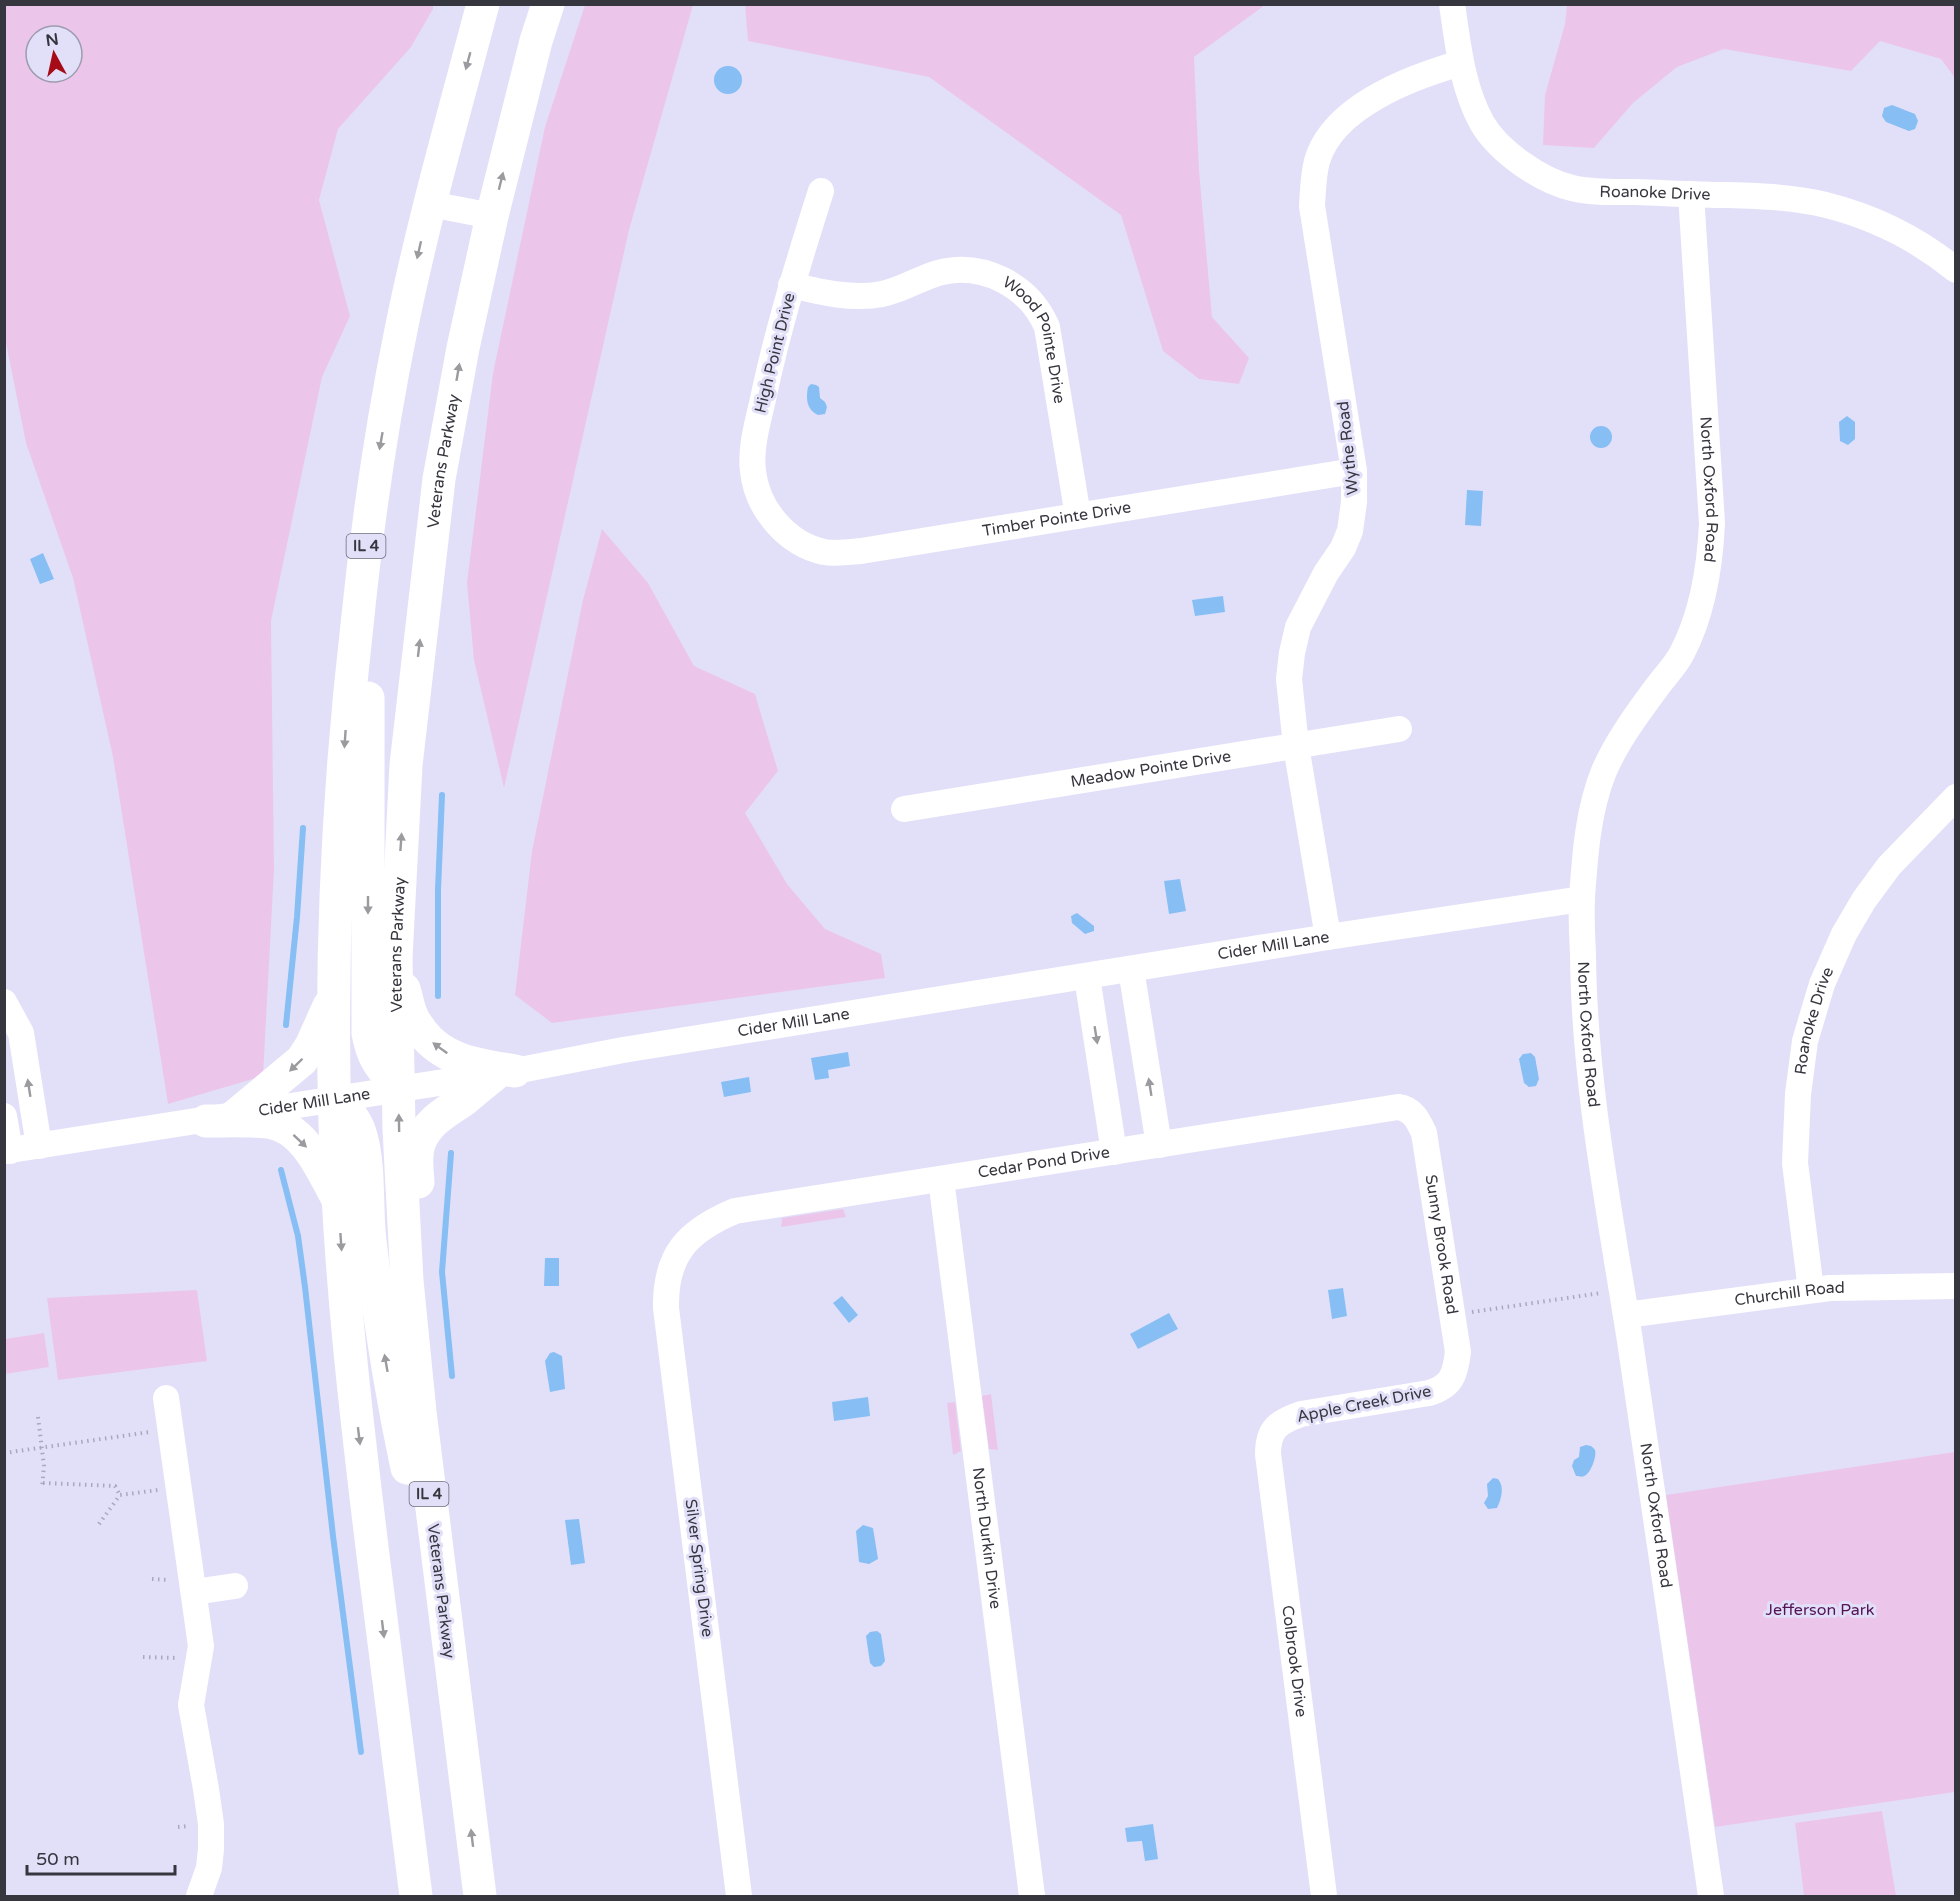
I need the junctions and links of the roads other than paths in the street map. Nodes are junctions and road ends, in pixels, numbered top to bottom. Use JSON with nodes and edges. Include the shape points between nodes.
{"nodes":[{"id":1,"x":483,"y":4,"type":"edge"},
{"id":2,"x":548,"y":4,"type":"edge"},
{"id":3,"x":1452,"y":4,"type":"edge"},
{"id":4,"x":1461,"y":63,"type":"junction"},
{"id":5,"x":821,"y":191,"type":"dead end"},
{"id":6,"x":1691,"y":194,"type":"junction"},
{"id":7,"x":430,"y":204,"type":"junction"},
{"id":8,"x":492,"y":216,"type":"junction"},
{"id":9,"x":1956,"y":270,"type":"edge"},
{"id":10,"x":791,"y":285,"type":"junction"},
{"id":11,"x":1354,"y":471,"type":"junction"},
{"id":12,"x":770,"y":516,"type":"joint"},
{"id":13,"x":1078,"y":516,"type":"junction"},
{"id":14,"x":362,"y":573,"type":"junction"},
{"id":15,"x":1399,"y":729,"type":"dead end"},
{"id":16,"x":1296,"y":746,"type":"junction"},
{"id":17,"x":1956,"y":797,"type":"edge"},
{"id":18,"x":904,"y":809,"type":"dead end"},
{"id":19,"x":1582,"y":899,"type":"junction"},
{"id":20,"x":1328,"y":938,"type":"junction"},
{"id":21,"x":396,"y":958,"type":"junction"},
{"id":22,"x":1131,"y":969,"type":"junction"},
{"id":23,"x":1087,"y":977,"type":"junction"},
{"id":24,"x":334,"y":996,"type":"junction"},
{"id":25,"x":4,"y":1002,"type":"edge"},
{"id":26,"x":504,"y":1073,"type":"junction"},
{"id":27,"x":399,"y":1089,"type":"junction"},
{"id":28,"x":334,"y":1099,"type":"junction"},
{"id":29,"x":1414,"y":1108,"type":"joint"},
{"id":30,"x":4,"y":1116,"type":"edge"},
{"id":31,"x":220,"y":1118,"type":"junction"},
{"id":32,"x":1159,"y":1145,"type":"junction"},
{"id":33,"x":39,"y":1146,"type":"junction"},
{"id":34,"x":7,"y":1151,"type":"edge"},
{"id":35,"x":1114,"y":1152,"type":"junction"},
{"id":36,"x":941,"y":1179,"type":"junction"},
{"id":37,"x":338,"y":1200,"type":"junction"},
{"id":38,"x":684,"y":1245,"type":"joint"},
{"id":39,"x":1956,"y":1286,"type":"edge"},
{"id":40,"x":1811,"y":1290,"type":"junction"},
{"id":41,"x":1626,"y":1315,"type":"junction"},
{"id":42,"x":1458,"y":1383,"type":"joint"},
{"id":43,"x":166,"y":1398,"type":"dead end"},
{"id":44,"x":420,"y":1413,"type":"junction"},
{"id":45,"x":1270,"y":1423,"type":"joint"},
{"id":46,"x":437,"y":1561,"type":"junction"},
{"id":47,"x":186,"y":1586,"type":"junction"},
{"id":48,"x":235,"y":1586,"type":"dead end"},
{"id":49,"x":199,"y":1896,"type":"edge"},
{"id":50,"x":416,"y":1896,"type":"edge"},
{"id":51,"x":480,"y":1896,"type":"edge"},
{"id":52,"x":739,"y":1896,"type":"edge"},
{"id":53,"x":1032,"y":1896,"type":"edge"},
{"id":54,"x":1324,"y":1896,"type":"edge"},
{"id":55,"x":1711,"y":1896,"type":"edge"}],
"edges":[{"from":1,"to":7,"type":"highway","number":"IL 4","one_way":true},
{"from":8,"to":2,"type":"highway","name":"Veterans Parkway","number":"IL 4","one_way":true},
{"from":3,"to":4,"type":"street","name":"Roanoke Drive"},
{"from":4,"to":6,"type":"street","name":"Roanoke Drive","via":[[1483,124],[1498,144],[1529,170],[1570,188]]},
{"from":4,"to":11,"type":"street","name":"Wythe Road","via":[[1390,90],[1360,107],[1316,141],[1318,159],[1312,206]]},
{"from":5,"to":10,"type":"street","name":"High Point Drive"},
{"from":6,"to":9,"type":"street","name":"Roanoke Drive","via":[[1826,205],[1908,236]]},
{"from":6,"to":19,"type":"street","name":"North Oxford Road","via":[[1712,523],[1706,584],[1681,656],[1638,712],[1604,770],[1592,811]]},
{"from":7,"to":8,"type":"street"},
{"from":7,"to":14,"type":"highway","number":"IL 4","one_way":true,"via":[[388,398]]},
{"from":21,"to":8,"type":"highway","name":"Veterans Parkway","number":"IL 4","one_way":true,"via":[[406,765],[439,479]]},
{"from":10,"to":12,"type":"street","name":"High Point Drive","via":[[773,352],[752,468],[760,500]]},
{"from":10,"to":13,"type":"street","name":"Wood Pointe Drive","via":[[862,297],[883,294],[956,269],[981,272],[1016,288],[1041,312],[1047,327]]},
{"from":11,"to":13,"type":"street","name":"Timber Pointe Drive"},
{"from":11,"to":16,"type":"street","name":"Wythe Road","via":[[1350,531],[1309,603],[1292,653],[1290,687]]},
{"from":12,"to":13,"type":"street","name":"Timber Pointe Drive","via":[[804,544],[824,552],[843,553]]},
{"from":14,"to":24,"type":"highway","number":"IL 4","one_way":true,"via":[[346,718]]},
{"from":14,"to":27,"type":"highway","one_way":true,"via":[[368,676],[368,1033],[376,1061]]},
{"from":15,"to":16,"type":"street","name":"Meadow Pointe Drive"},
{"from":16,"to":18,"type":"street","name":"Meadow Pointe Drive"},
{"from":16,"to":20,"type":"street","name":"Wythe Road"},
{"from":17,"to":40,"type":"street","name":"Roanoke Drive","via":[[1889,866],[1864,900],[1822,984],[1805,1041],[1795,1163]]},
{"from":19,"to":20,"type":"street","name":"Cider Mill Lane"},
{"from":19,"to":41,"type":"street","name":"North Oxford Road","via":[[1588,1050]]},
{"from":20,"to":22,"type":"street","name":"Cider Mill Lane"},
{"from":26,"to":21,"type":"highway","one_way":true,"via":[[456,1059],[433,1044],[412,1017]]},
{"from":21,"to":27,"type":"highway","name":"Veterans Parkway","number":"IL 4"},
{"from":22,"to":23,"type":"street","name":"Cider Mill Lane"},
{"from":32,"to":22,"type":"street","one_way":true},
{"from":23,"to":26,"type":"street","name":"Cider Mill Lane","via":[[623,1050]]},
{"from":23,"to":35,"type":"street","one_way":true},
{"from":24,"to":28,"type":"highway","number":"IL 4"},
{"from":24,"to":31,"type":"highway","one_way":true,"via":[[302,1060]]},
{"from":33,"to":25,"type":"street","one_way":true,"via":[[21,1033]]},
{"from":26,"to":27,"type":"street","name":"Cider Mill Lane"},
{"from":26,"to":44,"type":"highway","via":[[438,1116],[419,1144],[418,1199],[432,1374]]},
{"from":27,"to":28,"type":"street","name":"Cider Mill Lane"},
{"from":44,"to":27,"type":"highway","name":"Veterans Parkway","number":"IL 4","one_way":true,"via":[[407,1281]]},
{"from":28,"to":31,"type":"street","name":"Cider Mill Lane"},
{"from":28,"to":37,"type":"highway","number":"IL 4"},
{"from":46,"to":28,"type":"highway","one_way":true,"via":[[422,1530],[411,1487],[386,1359],[369,1231],[363,1142],[352,1116]]},
{"from":29,"to":32,"type":"street","name":"Cedar Pond Drive","via":[[1382,1108]]},
{"from":29,"to":42,"type":"street","name":"Sunny Brook Road","via":[[1424,1132],[1458,1352]]},
{"from":30,"to":34,"type":"street"},
{"from":31,"to":33,"type":"street","name":"Cider Mill Lane"},
{"from":31,"to":37,"type":"highway","one_way":true,"via":[[270,1122],[283,1128],[303,1142]]},
{"from":32,"to":35,"type":"street","name":"Cedar Pond Drive"},
{"from":33,"to":34,"type":"street","name":"Cider Mill Lane"},
{"from":35,"to":36,"type":"street","name":"Cedar Pond Drive"},
{"from":36,"to":38,"type":"street","name":"Cedar Pond Drive","via":[[735,1211],[698,1230]]},
{"from":36,"to":53,"type":"street","name":"North Durkin Drive"},
{"from":37,"to":50,"type":"highway","number":"IL 4","one_way":true,"via":[[355,1403]]},
{"from":38,"to":52,"type":"street","name":"Silver Spring Drive","via":[[668,1277],[666,1308]]},
{"from":39,"to":40,"type":"street","name":"Churchill Road"},
{"from":40,"to":41,"type":"street","name":"Churchill Road"},
{"from":41,"to":55,"type":"street","name":"North Oxford Road"},
{"from":42,"to":45,"type":"street","name":"Apple Creek Drive","via":[[1429,1394],[1301,1414]]},
{"from":43,"to":47,"type":"street"},
{"from":44,"to":46,"type":"highway","name":"Veterans Parkway","number":"IL 4"},
{"from":45,"to":54,"type":"street","name":"Colbrook Drive","via":[[1268,1454]]},
{"from":51,"to":46,"type":"highway","name":"Veterans Parkway","number":"IL 4","one_way":true},
{"from":47,"to":48,"type":"street"},
{"from":47,"to":49,"type":"street","via":[[201,1646],[191,1705],[211,1833],[209,1868]]}]}
